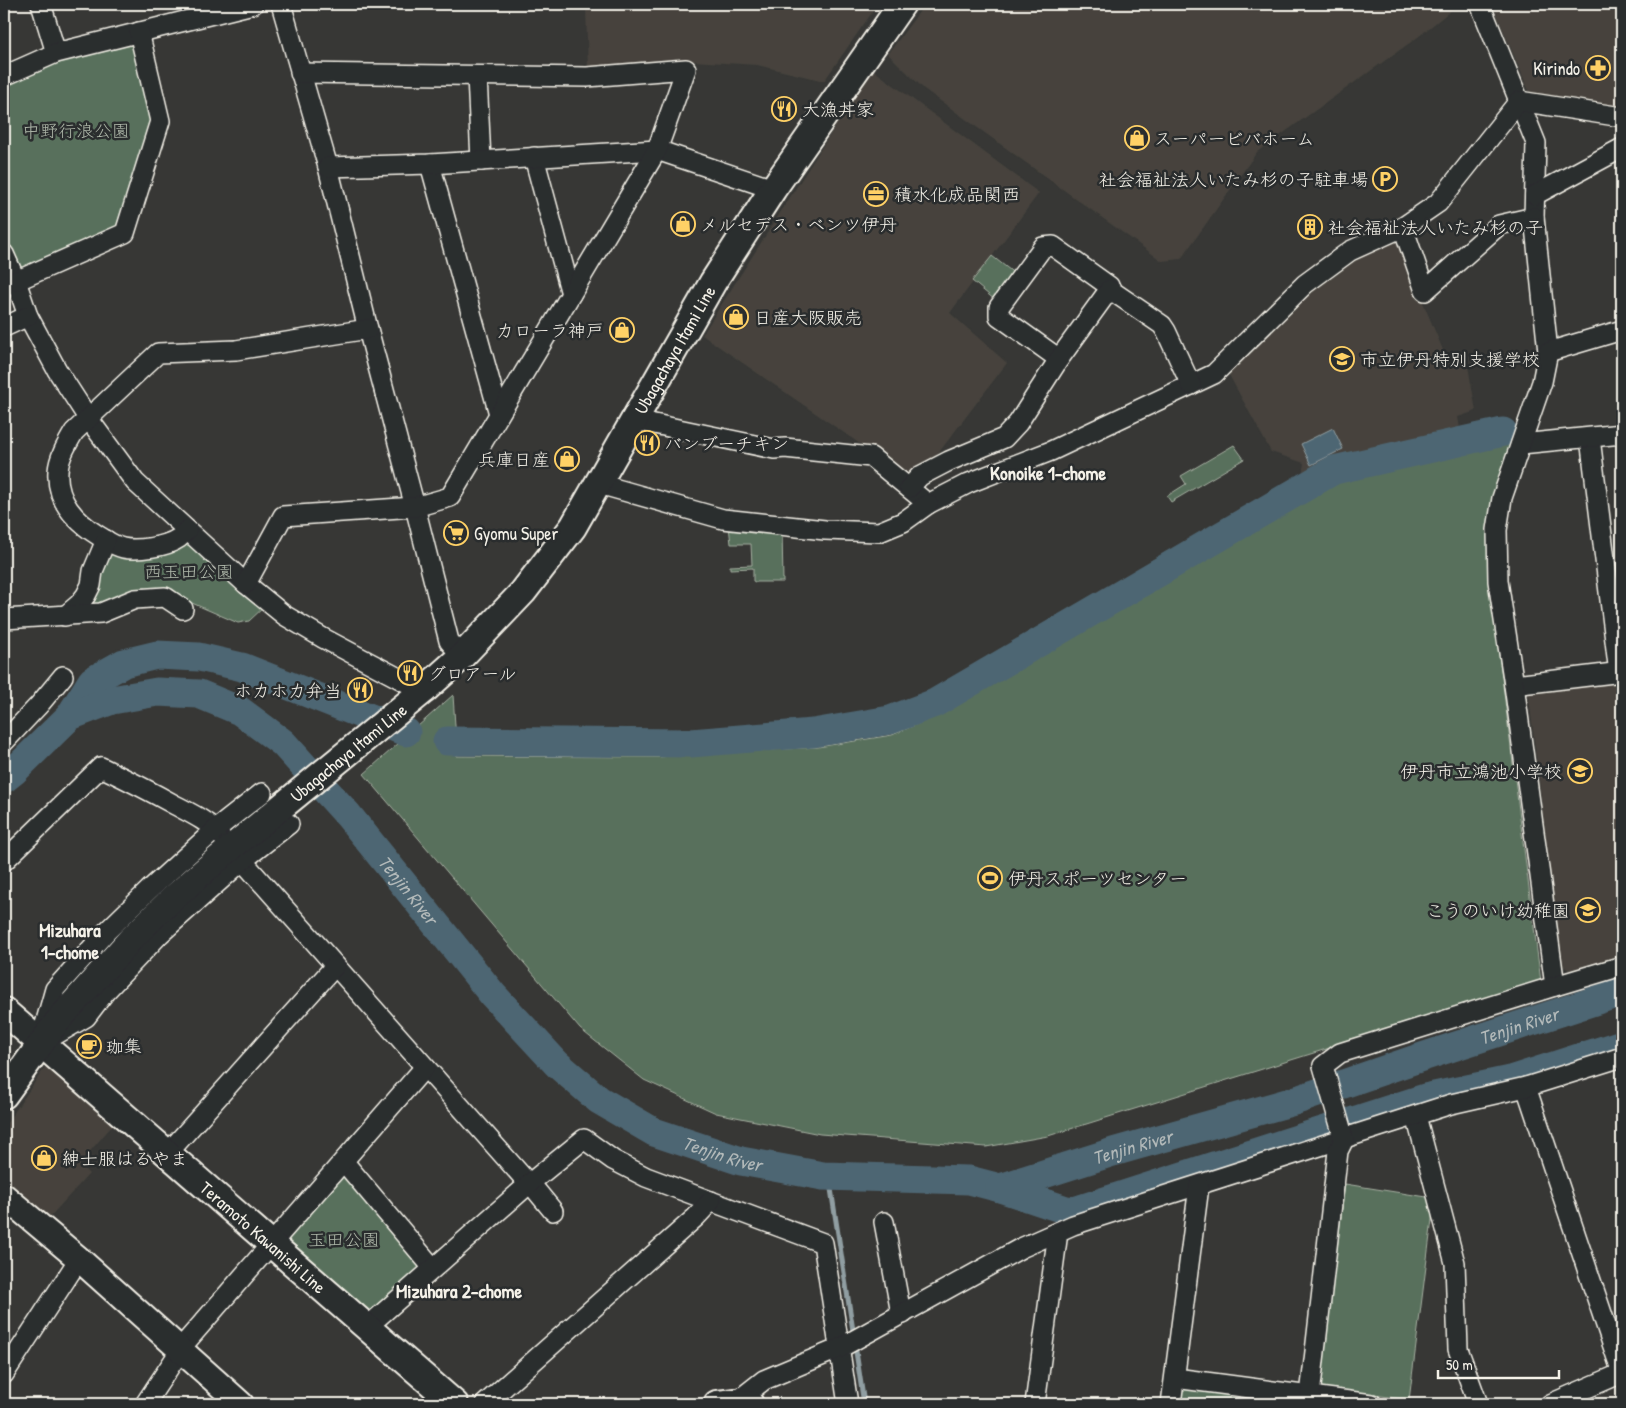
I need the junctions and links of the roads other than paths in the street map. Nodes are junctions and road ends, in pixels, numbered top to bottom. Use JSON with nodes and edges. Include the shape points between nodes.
{"nodes":[{"id":1,"x":41,"y":4,"type":"edge"},
{"id":2,"x":253,"y":4,"type":"edge"},
{"id":3,"x":281,"y":4,"type":"edge"},
{"id":4,"x":902,"y":4,"type":"edge"},
{"id":5,"x":1480,"y":4,"type":"edge"},
{"id":6,"x":138,"y":32,"type":"junction"},
{"id":7,"x":56,"y":53,"type":"junction"},
{"id":8,"x":300,"y":73,"type":"junction"},
{"id":9,"x":4,"y":76,"type":"edge"},
{"id":10,"x":477,"y":76,"type":"junction"},
{"id":11,"x":1518,"y":100,"type":"junction"},
{"id":12,"x":1622,"y":117,"type":"edge"},
{"id":13,"x":1622,"y":148,"type":"edge"},
{"id":14,"x":657,"y":150,"type":"junction"},
{"id":15,"x":534,"y":157,"type":"junction"},
{"id":16,"x":481,"y":160,"type":"junction"},
{"id":17,"x":430,"y":164,"type":"junction"},
{"id":18,"x":328,"y":167,"type":"junction"},
{"id":19,"x":773,"y":189,"type":"junction"},
{"id":20,"x":1535,"y":195,"type":"junction"},
{"id":21,"x":1534,"y":216,"type":"junction"},
{"id":22,"x":1403,"y":227,"type":"junction"},
{"id":23,"x":4,"y":254,"type":"edge"},
{"id":24,"x":16,"y":281,"type":"junction"},
{"id":25,"x":1109,"y":290,"type":"junction"},
{"id":26,"x":571,"y":294,"type":"junction"},
{"id":27,"x":28,"y":316,"type":"junction"},
{"id":28,"x":4,"y":327,"type":"edge"},
{"id":29,"x":368,"y":329,"type":"junction"},
{"id":30,"x":1622,"y":330,"type":"edge"},
{"id":31,"x":1548,"y":352,"type":"junction"},
{"id":32,"x":1059,"y":359,"type":"junction"},
{"id":33,"x":1191,"y":385,"type":"junction"},
{"id":34,"x":499,"y":414,"type":"junction"},
{"id":35,"x":88,"y":418,"type":"junction"},
{"id":36,"x":634,"y":420,"type":"junction"},
{"id":37,"x":1622,"y":434,"type":"edge"},
{"id":38,"x":1590,"y":438,"type":"junction"},
{"id":39,"x":1521,"y":444,"type":"junction"},
{"id":40,"x":599,"y":484,"type":"junction"},
{"id":41,"x":909,"y":488,"type":"junction"},
{"id":42,"x":928,"y":504,"type":"junction"},
{"id":43,"x":416,"y":507,"type":"junction"},
{"id":44,"x":187,"y":530,"type":"junction"},
{"id":45,"x":106,"y":540,"type":"junction"},
{"id":46,"x":246,"y":584,"type":"junction"},
{"id":47,"x":183,"y":609,"type":"dead end"},
{"id":48,"x":65,"y":616,"type":"junction"},
{"id":49,"x":4,"y":619,"type":"edge"},
{"id":50,"x":462,"y":656,"type":"junction"},
{"id":51,"x":1621,"y":672,"type":"edge"},
{"id":52,"x":63,"y":676,"type":"dead end"},
{"id":53,"x":1514,"y":684,"type":"junction"},
{"id":54,"x":423,"y":691,"type":"junction"},
{"id":55,"x":4,"y":742,"type":"edge"},
{"id":56,"x":262,"y":794,"type":"dead end"},
{"id":57,"x":289,"y":824,"type":"dead end"},
{"id":58,"x":218,"y":833,"type":"junction"},
{"id":59,"x":4,"y":860,"type":"edge"},
{"id":60,"x":241,"y":860,"type":"junction"},
{"id":61,"x":335,"y":966,"type":"junction"},
{"id":62,"x":1622,"y":966,"type":"edge"},
{"id":63,"x":1555,"y":986,"type":"junction"},
{"id":64,"x":4,"y":1011,"type":"edge"},
{"id":65,"x":40,"y":1044,"type":"junction"},
{"id":66,"x":1622,"y":1058,"type":"edge"},
{"id":67,"x":425,"y":1067,"type":"junction"},
{"id":68,"x":1526,"y":1087,"type":"junction"},
{"id":69,"x":4,"y":1095,"type":"edge"},
{"id":70,"x":1416,"y":1116,"type":"junction"},
{"id":71,"x":1344,"y":1139,"type":"junction"},
{"id":72,"x":167,"y":1154,"type":"junction"},
{"id":73,"x":344,"y":1162,"type":"junction"},
{"id":74,"x":530,"y":1184,"type":"junction"},
{"id":75,"x":1198,"y":1186,"type":"junction"},
{"id":76,"x":4,"y":1196,"type":"edge"},
{"id":77,"x":711,"y":1201,"type":"junction"},
{"id":78,"x":553,"y":1211,"type":"dead end"},
{"id":79,"x":884,"y":1222,"type":"dead end"},
{"id":80,"x":1058,"y":1232,"type":"junction"},
{"id":81,"x":272,"y":1245,"type":"junction"},
{"id":82,"x":79,"y":1259,"type":"junction"},
{"id":83,"x":434,"y":1268,"type":"junction"},
{"id":84,"x":903,"y":1314,"type":"junction"},
{"id":85,"x":367,"y":1327,"type":"junction"},
{"id":86,"x":840,"y":1348,"type":"junction"},
{"id":87,"x":180,"y":1351,"type":"junction"},
{"id":88,"x":1622,"y":1373,"type":"edge"},
{"id":89,"x":4,"y":1374,"type":"edge"},
{"id":90,"x":1175,"y":1378,"type":"junction"},
{"id":91,"x":1309,"y":1400,"type":"edge"},
{"id":92,"x":145,"y":1404,"type":"edge"},
{"id":93,"x":241,"y":1404,"type":"edge"},
{"id":94,"x":454,"y":1404,"type":"edge"},
{"id":95,"x":485,"y":1404,"type":"edge"},
{"id":96,"x":735,"y":1404,"type":"edge"},
{"id":97,"x":848,"y":1404,"type":"edge"},
{"id":98,"x":1035,"y":1404,"type":"edge"},
{"id":99,"x":1171,"y":1404,"type":"edge"},
{"id":100,"x":1368,"y":1404,"type":"edge"},
{"id":101,"x":1372,"y":1404,"type":"edge"},
{"id":102,"x":1478,"y":1404,"type":"edge"},
{"id":103,"x":1550,"y":1404,"type":"edge"}],
"edges":[{"from":1,"to":7,"type":"street"},
{"from":2,"to":6,"type":"street"},
{"from":3,"to":8,"type":"street"},
{"from":4,"to":19,"type":"main road","name":"Ubagachaya Itami Line"},
{"from":5,"to":11,"type":"street"},
{"from":6,"to":7,"type":"street"},
{"from":6,"to":24,"type":"street","via":[[160,121],[125,233]]},
{"from":7,"to":9,"type":"street"},
{"from":8,"to":10,"type":"street"},
{"from":8,"to":18,"type":"street"},
{"from":10,"to":14,"type":"street","via":[[587,77],[686,69]]},
{"from":10,"to":16,"type":"street"},
{"from":11,"to":12,"type":"street"},
{"from":11,"to":20,"type":"street","via":[[1536,143]]},
{"from":11,"to":22,"type":"street","via":[[1438,203]]},
{"from":13,"to":20,"type":"street"},
{"from":14,"to":15,"type":"street"},
{"from":14,"to":19,"type":"street"},
{"from":14,"to":26,"type":"street"},
{"from":15,"to":16,"type":"street"},
{"from":15,"to":26,"type":"street"},
{"from":16,"to":17,"type":"street"},
{"from":17,"to":18,"type":"street"},
{"from":17,"to":34,"type":"street"},
{"from":18,"to":29,"type":"street"},
{"from":19,"to":36,"type":"main road","name":"Ubagachaya Itami Line","via":[[713,282]]},
{"from":20,"to":21,"type":"street"},
{"from":21,"to":22,"type":"street","via":[[1500,225],[1425,291]]},
{"from":21,"to":31,"type":"street"},
{"from":22,"to":33,"type":"street","via":[[1350,251],[1305,284],[1214,374]]},
{"from":23,"to":24,"type":"street"},
{"from":24,"to":27,"type":"street"},
{"from":25,"to":32,"type":"street"},
{"from":25,"to":32,"type":"street","via":[[1109,286],[1053,246],[1043,247],[1037,254],[1000,307],[999,316]]},
{"from":25,"to":33,"type":"street","via":[[1162,325]]},
{"from":26,"to":34,"type":"street"},
{"from":27,"to":28,"type":"street"},
{"from":27,"to":35,"type":"street"},
{"from":29,"to":35,"type":"street","via":[[236,350],[158,353]]},
{"from":29,"to":43,"type":"street"},
{"from":30,"to":31,"type":"street"},
{"from":31,"to":39,"type":"street","via":[[1542,382]]},
{"from":32,"to":41,"type":"street","via":[[1018,423],[1004,438],[920,476]]},
{"from":33,"to":42,"type":"street"},
{"from":34,"to":43,"type":"street","via":[[450,497]]},
{"from":35,"to":44,"type":"street","via":[[135,482]]},
{"from":35,"to":45,"type":"street","via":[[66,444],[58,472],[68,510],[85,528]]},
{"from":36,"to":40,"type":"main road","name":"Ubagachaya Itami Line"},
{"from":36,"to":41,"type":"street","via":[[774,449],[871,457]]},
{"from":37,"to":38,"type":"street"},
{"from":38,"to":39,"type":"street"},
{"from":38,"to":51,"type":"street"},
{"from":39,"to":53,"type":"street","via":[[1502,498],[1497,530],[1498,581]]},
{"from":40,"to":42,"type":"street","via":[[723,519],[843,531],[880,532]]},
{"from":40,"to":50,"type":"main road","name":"Ubagachaya Itami Line","via":[[573,527],[523,592]]},
{"from":41,"to":42,"type":"street"},
{"from":43,"to":46,"type":"street","via":[[283,516]]},
{"from":43,"to":50,"type":"street","via":[[449,641]]},
{"from":44,"to":45,"type":"street","via":[[172,541],[132,550]]},
{"from":44,"to":46,"type":"street"},
{"from":45,"to":48,"type":"street","via":[[93,570],[91,585],[79,604]]},
{"from":46,"to":54,"type":"street","via":[[284,615]]},
{"from":47,"to":48,"type":"street","via":[[165,597],[135,599],[101,613]]},
{"from":48,"to":49,"type":"street"},
{"from":50,"to":54,"type":"main road","name":"Ubagachaya Itami Line"},
{"from":51,"to":53,"type":"street"},
{"from":52,"to":55,"type":"street"},
{"from":53,"to":63,"type":"street"},
{"from":54,"to":65,"type":"main road","name":"Ubagachaya Itami Line","via":[[171,900],[132,938]]},
{"from":56,"to":58,"type":"street"},
{"from":57,"to":60,"type":"street"},
{"from":58,"to":59,"type":"street","via":[[198,818],[101,767]]},
{"from":58,"to":65,"type":"street","via":[[149,890],[54,989]]},
{"from":60,"to":61,"type":"street"},
{"from":60,"to":65,"type":"street","via":[[160,934],[86,1017]]},
{"from":61,"to":67,"type":"street"},
{"from":61,"to":72,"type":"street"},
{"from":62,"to":63,"type":"street"},
{"from":63,"to":71,"type":"street","via":[[1340,1054],[1323,1066]]},
{"from":64,"to":65,"type":"main road","name":"Teramoto Kawanishi Line"},
{"from":65,"to":69,"type":"main road","name":"Ubagachaya Itami Line"},
{"from":65,"to":72,"type":"main road","name":"Teramoto Kawanishi Line"},
{"from":66,"to":68,"type":"street"},
{"from":67,"to":73,"type":"street"},
{"from":67,"to":74,"type":"street"},
{"from":68,"to":70,"type":"street","via":[[1451,1104]]},
{"from":68,"to":88,"type":"street"},
{"from":70,"to":71,"type":"street"},
{"from":70,"to":102,"type":"street","via":[[1454,1263],[1458,1349]]},
{"from":71,"to":75,"type":"street"},
{"from":71,"to":91,"type":"street","via":[[1338,1151]]},
{"from":72,"to":81,"type":"main road","name":"Teramoto Kawanishi Line"},
{"from":73,"to":81,"type":"street"},
{"from":73,"to":83,"type":"street"},
{"from":74,"to":77,"type":"street","via":[[584,1139],[613,1160],[646,1177]]},
{"from":74,"to":78,"type":"street"},
{"from":74,"to":83,"type":"street"},
{"from":75,"to":80,"type":"street"},
{"from":75,"to":90,"type":"street"},
{"from":76,"to":82,"type":"street"},
{"from":77,"to":86,"type":"street","via":[[823,1243]]},
{"from":77,"to":95,"type":"street"},
{"from":79,"to":84,"type":"street"},
{"from":80,"to":84,"type":"street","via":[[1021,1248]]},
{"from":80,"to":98,"type":"street"},
{"from":81,"to":85,"type":"main road","name":"Teramoto Kawanishi Line"},
{"from":81,"to":87,"type":"street"},
{"from":82,"to":87,"type":"street"},
{"from":82,"to":89,"type":"street"},
{"from":83,"to":85,"type":"street"},
{"from":84,"to":86,"type":"street"},
{"from":85,"to":94,"type":"main road","name":"Teramoto Kawanishi Line"},
{"from":86,"to":96,"type":"street","via":[[764,1380]]},
{"from":86,"to":97,"type":"street"},
{"from":87,"to":92,"type":"street"},
{"from":87,"to":93,"type":"street"},
{"from":88,"to":103,"type":"street"},
{"from":90,"to":91,"type":"street"},
{"from":90,"to":99,"type":"street"},
{"from":91,"to":100,"type":"street"},
{"from":100,"to":101,"type":"street"}]}
